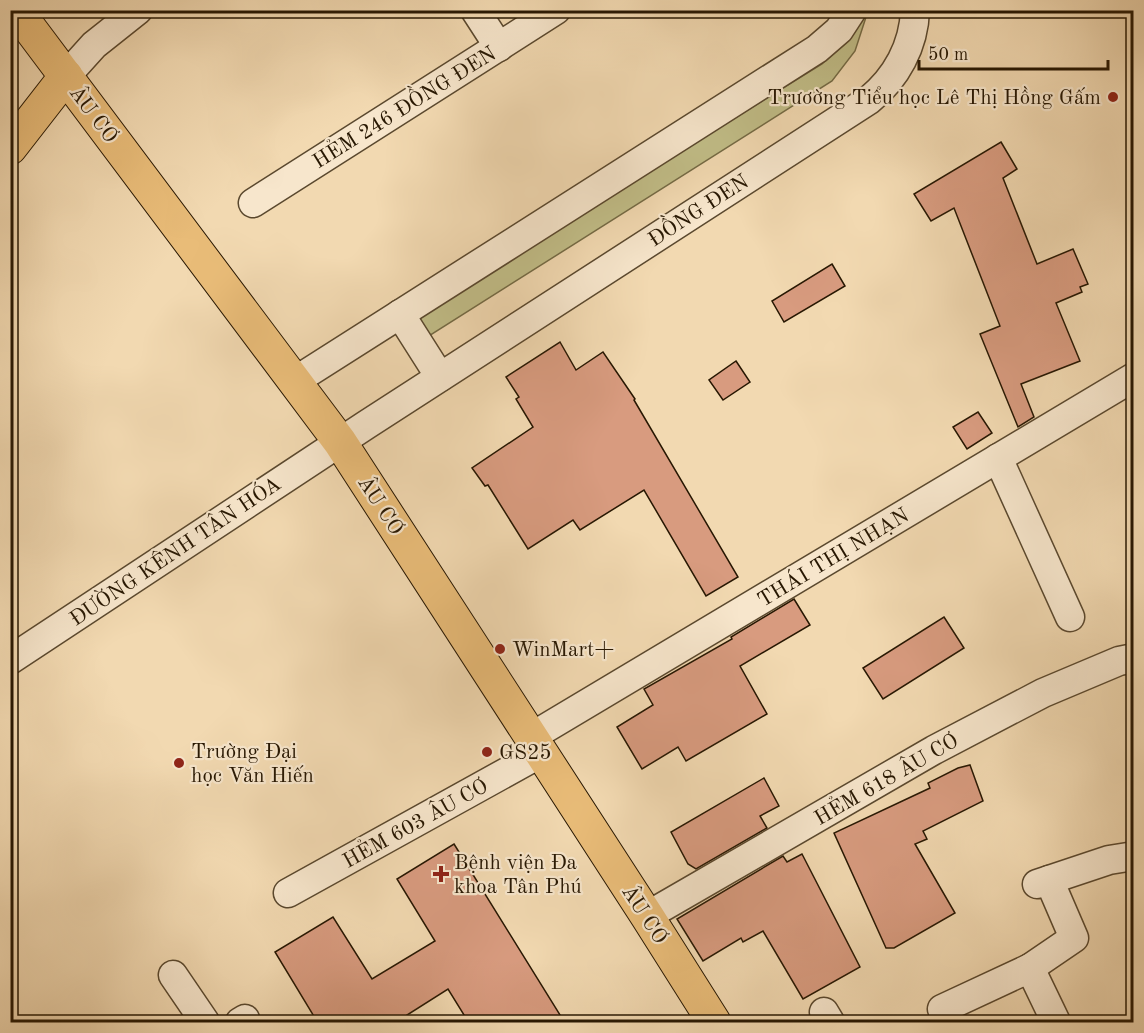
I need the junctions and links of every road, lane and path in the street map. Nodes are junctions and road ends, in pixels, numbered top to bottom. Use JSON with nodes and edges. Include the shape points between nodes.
{"nodes":[{"id":1,"x":16,"y":10,"type":"edge"},
{"id":2,"x":138,"y":10,"type":"edge"},
{"id":3,"x":475,"y":10,"type":"edge"},
{"id":4,"x":556,"y":10,"type":"edge"},
{"id":5,"x":852,"y":10,"type":"edge"},
{"id":6,"x":915,"y":10,"type":"edge"},
{"id":7,"x":499,"y":46,"type":"junction"},
{"id":8,"x":66,"y":76,"type":"junction"},
{"id":9,"x":10,"y":148,"type":"edge"},
{"id":10,"x":253,"y":203,"type":"dead end"},
{"id":11,"x":400,"y":314,"type":"junction"},
{"id":12,"x":1134,"y":376,"type":"edge"},
{"id":13,"x":440,"y":377,"type":"junction"},
{"id":14,"x":295,"y":381,"type":"junction"},
{"id":15,"x":340,"y":442,"type":"junction"},
{"id":16,"x":998,"y":458,"type":"junction"},
{"id":17,"x":1070,"y":617,"type":"dead end"},
{"id":18,"x":1134,"y":658,"type":"edge"},
{"id":19,"x":10,"y":660,"type":"edge"},
{"id":20,"x":536,"y":745,"type":"junction"},
{"id":21,"x":1134,"y":856,"type":"edge"},
{"id":22,"x":288,"y":893,"type":"dead end"},
{"id":23,"x":647,"y":916,"type":"junction"},
{"id":24,"x":1030,"y":968,"type":"junction"},
{"id":25,"x":173,"y":975,"type":"dead end"},
{"id":26,"x":942,"y":1009,"type":"dead end"},
{"id":27,"x":205,"y":1023,"type":"edge"},
{"id":28,"x":714,"y":1023,"type":"edge"},
{"id":29,"x":1056,"y":1023,"type":"edge"}],
"edges":[{"from":1,"to":8,"type":"main road","name":"ÂU CƠ"},
{"from":2,"to":8,"type":"street","via":[[94,45]]},
{"from":3,"to":7,"type":"street"},
{"from":4,"to":7,"type":"street","name":"HẺM 246 ĐỒNG ĐEN"},
{"from":5,"to":11,"type":"street","via":[[839,30],[817,49]]},
{"from":6,"to":13,"type":"street","name":"ĐỒNG ĐEN","via":[[912,35],[898,67],[868,100]]},
{"from":7,"to":10,"type":"street","name":"HẺM 246 ĐỒNG ĐEN"},
{"from":8,"to":9,"type":"main road"},
{"from":8,"to":14,"type":"main road","name":"ÂU CƠ"},
{"from":11,"to":13,"type":"street"},
{"from":11,"to":14,"type":"street"},
{"from":12,"to":16,"type":"street","name":"THÁI THỊ NHẠN"},
{"from":13,"to":15,"type":"street","name":"ĐỒNG ĐEN"},
{"from":14,"to":15,"type":"main road","name":"ÂU CƠ"},
{"from":15,"to":19,"type":"street","name":"ĐƯỜNG KÊNH TÂN HÓA"},
{"from":15,"to":20,"type":"main road","name":"ÂU CƠ"},
{"from":16,"to":17,"type":"street"},
{"from":16,"to":20,"type":"street","name":"THÁI THỊ NHẠN"},
{"from":18,"to":23,"type":"street","name":"HẺM 618 ÂU CƠ","via":[[1043,693],[934,750]]},
{"from":20,"to":22,"type":"street","name":"HẺM 603 ÂU CƠ"},
{"from":20,"to":23,"type":"main road","name":"ÂU CƠ"},
{"from":21,"to":24,"type":"street","via":[[1109,860],[1043,882],[1074,938]]},
{"from":23,"to":28,"type":"main road","name":"ÂU CƠ"},
{"from":24,"to":26,"type":"street"},
{"from":24,"to":29,"type":"street"},
{"from":25,"to":27,"type":"street"}]}
